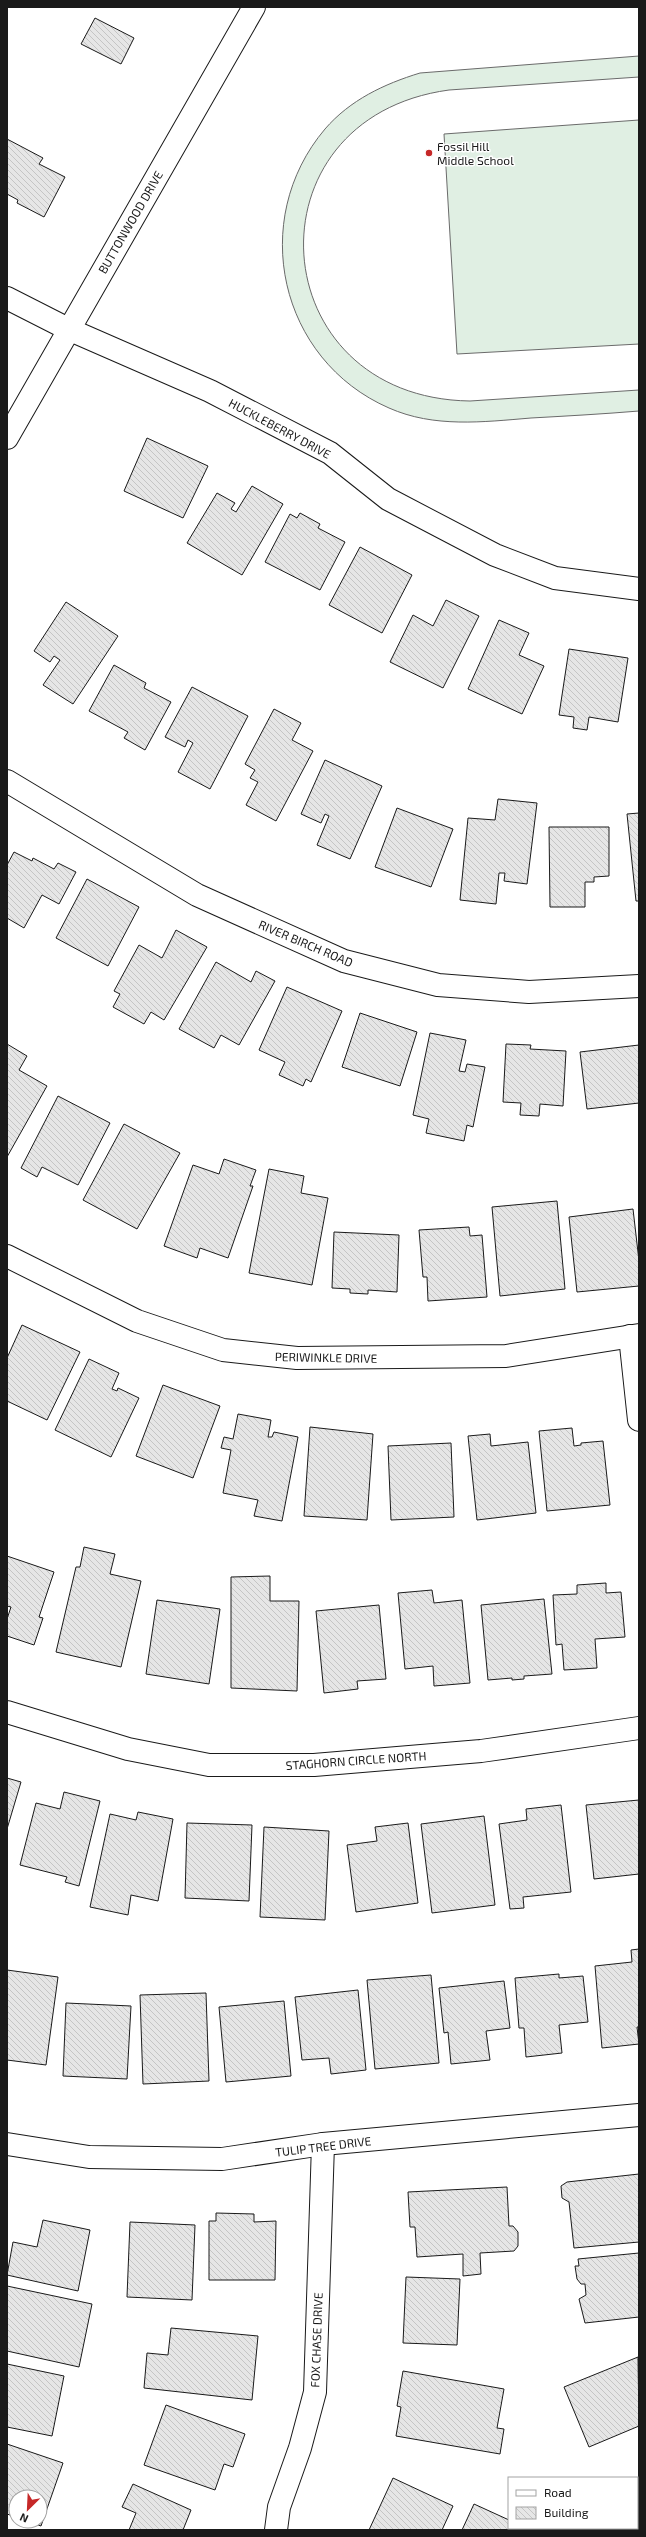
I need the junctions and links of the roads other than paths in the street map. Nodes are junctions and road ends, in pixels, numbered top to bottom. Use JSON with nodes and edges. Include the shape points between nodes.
{"nodes":[{"id":1,"x":254,"y":7,"type":"edge"},
{"id":2,"x":7,"y":298,"type":"edge"},
{"id":3,"x":68,"y":329,"type":"junction"},
{"id":4,"x":7,"y":438,"type":"edge"},
{"id":5,"x":639,"y":589,"type":"edge"},
{"id":6,"x":7,"y":781,"type":"edge"},
{"id":7,"x":639,"y":986,"type":"edge"},
{"id":8,"x":7,"y":1256,"type":"edge"},
{"id":9,"x":635,"y":1336,"type":"edge"},
{"id":10,"x":639,"y":1420,"type":"edge"},
{"id":11,"x":7,"y":1712,"type":"edge"},
{"id":12,"x":639,"y":1728,"type":"edge"},
{"id":13,"x":639,"y":2116,"type":"edge"},
{"id":14,"x":7,"y":2144,"type":"edge"},
{"id":15,"x":323,"y":2144,"type":"junction"},
{"id":16,"x":276,"y":2530,"type":"edge"}],
"edges":[{"from":1,"to":3,"type":"street","name":"BUTTONWOOD DRIVE"},
{"from":2,"to":3,"type":"street","name":"HUCKLEBERRY DRIVE"},
{"from":3,"to":4,"type":"street","name":"BUTTONWOOD DRIVE"},
{"from":3,"to":5,"type":"street","name":"HUCKLEBERRY DRIVE","via":[[210,391],[330,453],[388,499],[495,555],[555,578]]},
{"from":6,"to":7,"type":"street","name":"RIVER BIRCH ROAD","via":[[197,895],[344,961],[438,985],[529,992]]},
{"from":8,"to":9,"type":"street","name":"PERIWINKLE DRIVE","via":[[137,1321],[222,1350],[296,1358],[506,1356]]},
{"from":9,"to":10,"type":"street"},
{"from":11,"to":12,"type":"street","name":"STAGHORN CIRCLE NORTH","via":[[128,1749],[209,1765],[314,1765],[481,1752]]},
{"from":13,"to":15,"type":"street","name":"TULIP TREE DRIVE"},
{"from":14,"to":15,"type":"street","name":"TULIP TREE DRIVE","via":[[89,2157],[222,2159]]},
{"from":15,"to":16,"type":"street","name":"FOX CHASE DRIVE","via":[[315,2392],[300,2448],[279,2507]]}]}
